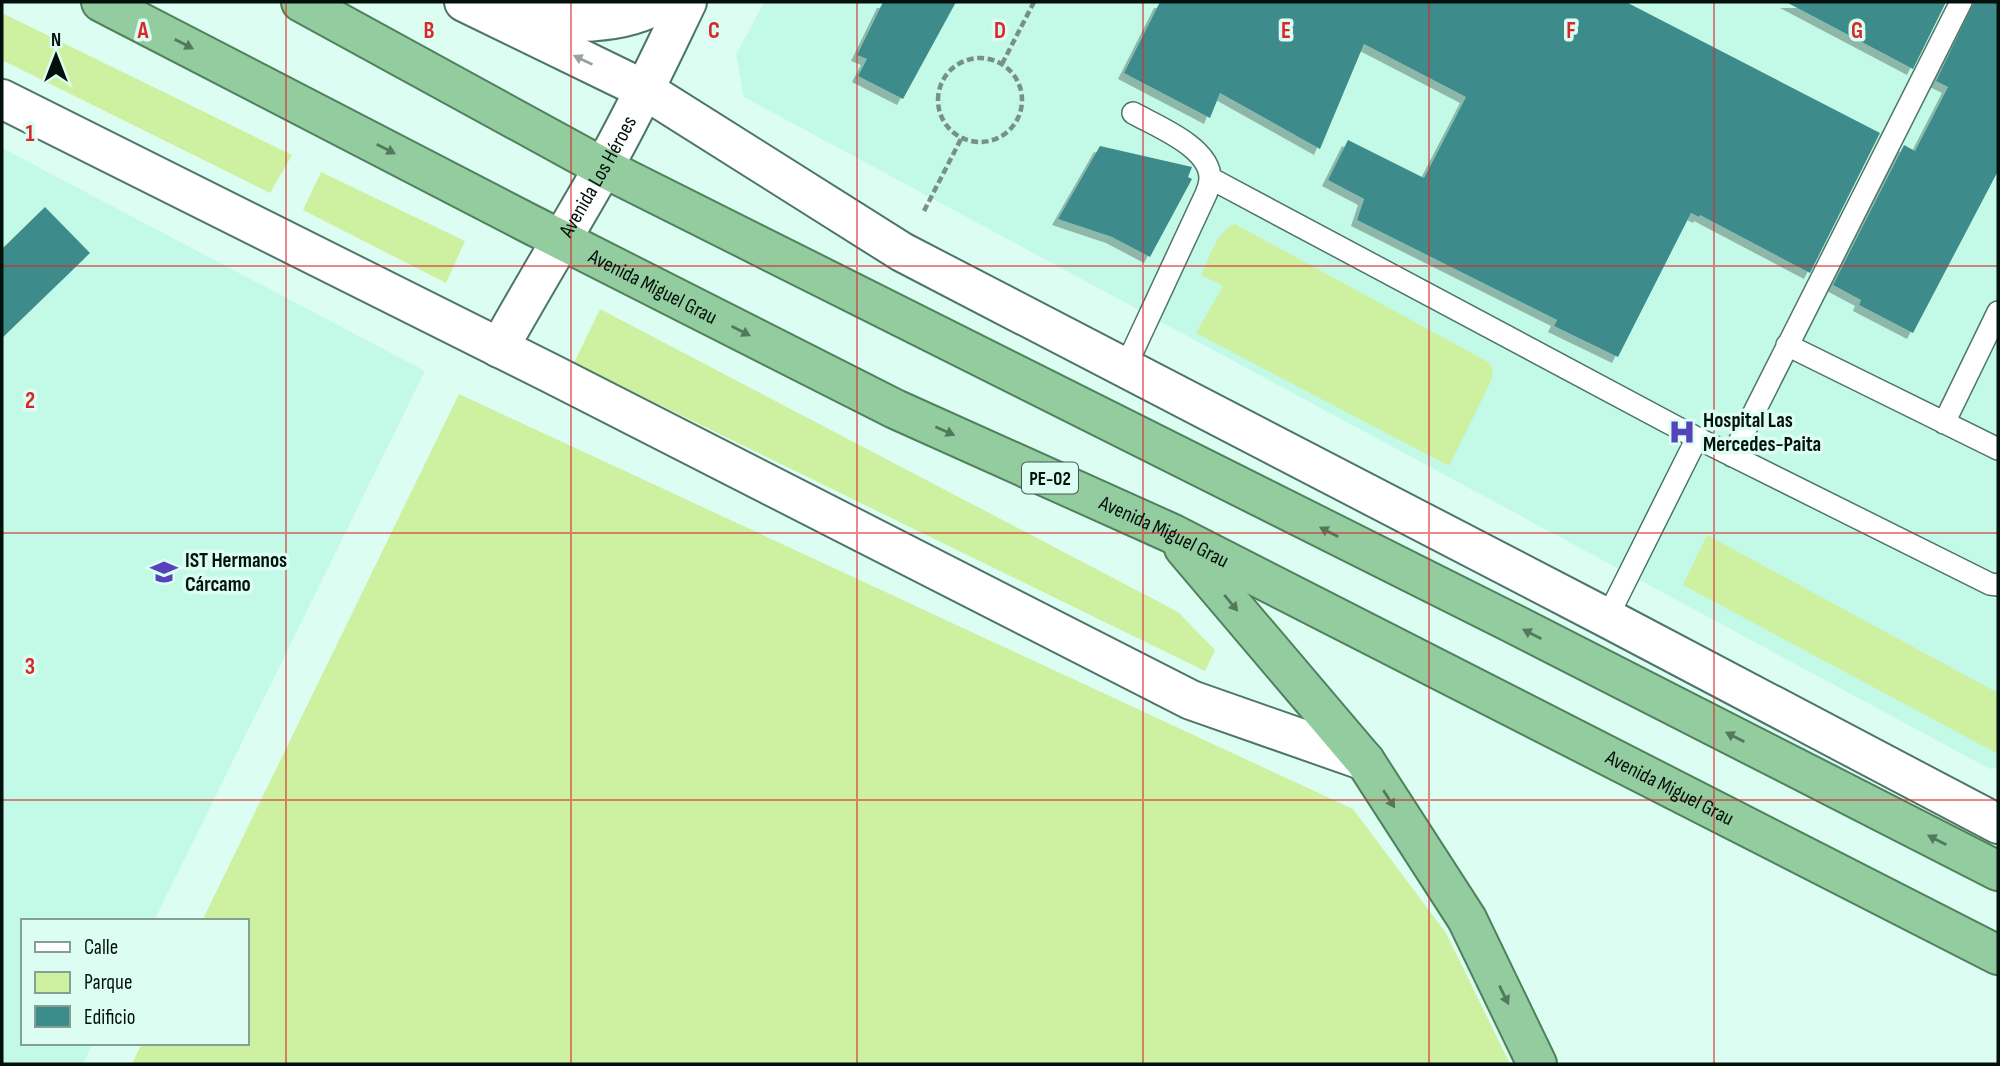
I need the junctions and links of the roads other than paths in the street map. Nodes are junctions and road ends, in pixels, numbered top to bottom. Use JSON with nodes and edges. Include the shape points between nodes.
{"nodes":[{"id":1,"x":102,"y":2,"type":"edge"},
{"id":2,"x":301,"y":2,"type":"edge"},
{"id":3,"x":661,"y":2,"type":"edge"},
{"id":4,"x":687,"y":2,"type":"edge"},
{"id":5,"x":1961,"y":2,"type":"edge"},
{"id":6,"x":479,"y":9,"type":"edge"},
{"id":7,"x":645,"y":90,"type":"junction"},
{"id":8,"x":2,"y":99,"type":"edge"},
{"id":9,"x":1133,"y":113,"type":"dead end"},
{"id":10,"x":604,"y":168,"type":"junction"},
{"id":11,"x":1210,"y":178,"type":"junction"},
{"id":12,"x":560,"y":239,"type":"junction"},
{"id":13,"x":1998,"y":312,"type":"edge"},
{"id":14,"x":1787,"y":345,"type":"junction"},
{"id":15,"x":499,"y":348,"type":"junction"},
{"id":16,"x":1125,"y":368,"type":"junction"},
{"id":17,"x":1944,"y":424,"type":"junction"},
{"id":18,"x":1697,"y":438,"type":"junction"},
{"id":19,"x":1998,"y":449,"type":"edge"},
{"id":20,"x":1732,"y":456,"type":"junction"},
{"id":21,"x":1171,"y":533,"type":"junction"},
{"id":22,"x":1998,"y":585,"type":"edge"},
{"id":23,"x":1607,"y":618,"type":"junction"},
{"id":24,"x":1365,"y":761,"type":"junction"},
{"id":25,"x":1998,"y":824,"type":"edge"},
{"id":26,"x":1998,"y":871,"type":"edge"},
{"id":27,"x":1998,"y":956,"type":"edge"},
{"id":28,"x":1537,"y":1064,"type":"edge"}],
"edges":[{"from":1,"to":12,"type":"highway","name":"Avenida Miguel Grau","number":"PE-02","one_way":true},
{"from":2,"to":10,"type":"highway"},
{"from":3,"to":6,"type":"street","via":[[633,15],[599,20],[542,20]]},
{"from":4,"to":7,"type":"street","name":"Avenida Los Héroes"},
{"from":5,"to":14,"type":"lane"},
{"from":7,"to":6,"type":"street","one_way":true},
{"from":7,"to":10,"type":"street","name":"Avenida Los Héroes"},
{"from":7,"to":16,"type":"street","via":[[902,252]]},
{"from":8,"to":15,"type":"street"},
{"from":9,"to":11,"type":"lane","via":[[1185,141],[1207,165]]},
{"from":10,"to":12,"type":"street","name":"Avenida Los Héroes"},
{"from":26,"to":10,"type":"highway","one_way":true},
{"from":11,"to":16,"type":"lane"},
{"from":11,"to":18,"type":"lane"},
{"from":12,"to":15,"type":"street","name":"Avenida Los Héroes"},
{"from":12,"to":21,"type":"highway","name":"Avenida Miguel Grau","number":"PE-02","one_way":true,"via":[[895,409]]},
{"from":13,"to":17,"type":"lane"},
{"from":14,"to":17,"type":"lane"},
{"from":14,"to":20,"type":"lane"},
{"from":15,"to":24,"type":"street","via":[[1191,700]]},
{"from":16,"to":23,"type":"street"},
{"from":17,"to":19,"type":"lane"},
{"from":18,"to":20,"type":"lane"},
{"from":18,"to":23,"type":"lane"},
{"from":20,"to":22,"type":"lane"},
{"from":21,"to":24,"type":"highway","number":"PE-02","one_way":true},
{"from":21,"to":27,"type":"highway","name":"Avenida Miguel Grau","number":"PE-02"},
{"from":23,"to":25,"type":"street"},
{"from":24,"to":28,"type":"highway","number":"PE-02","one_way":true,"via":[[1467,919]]}]}
